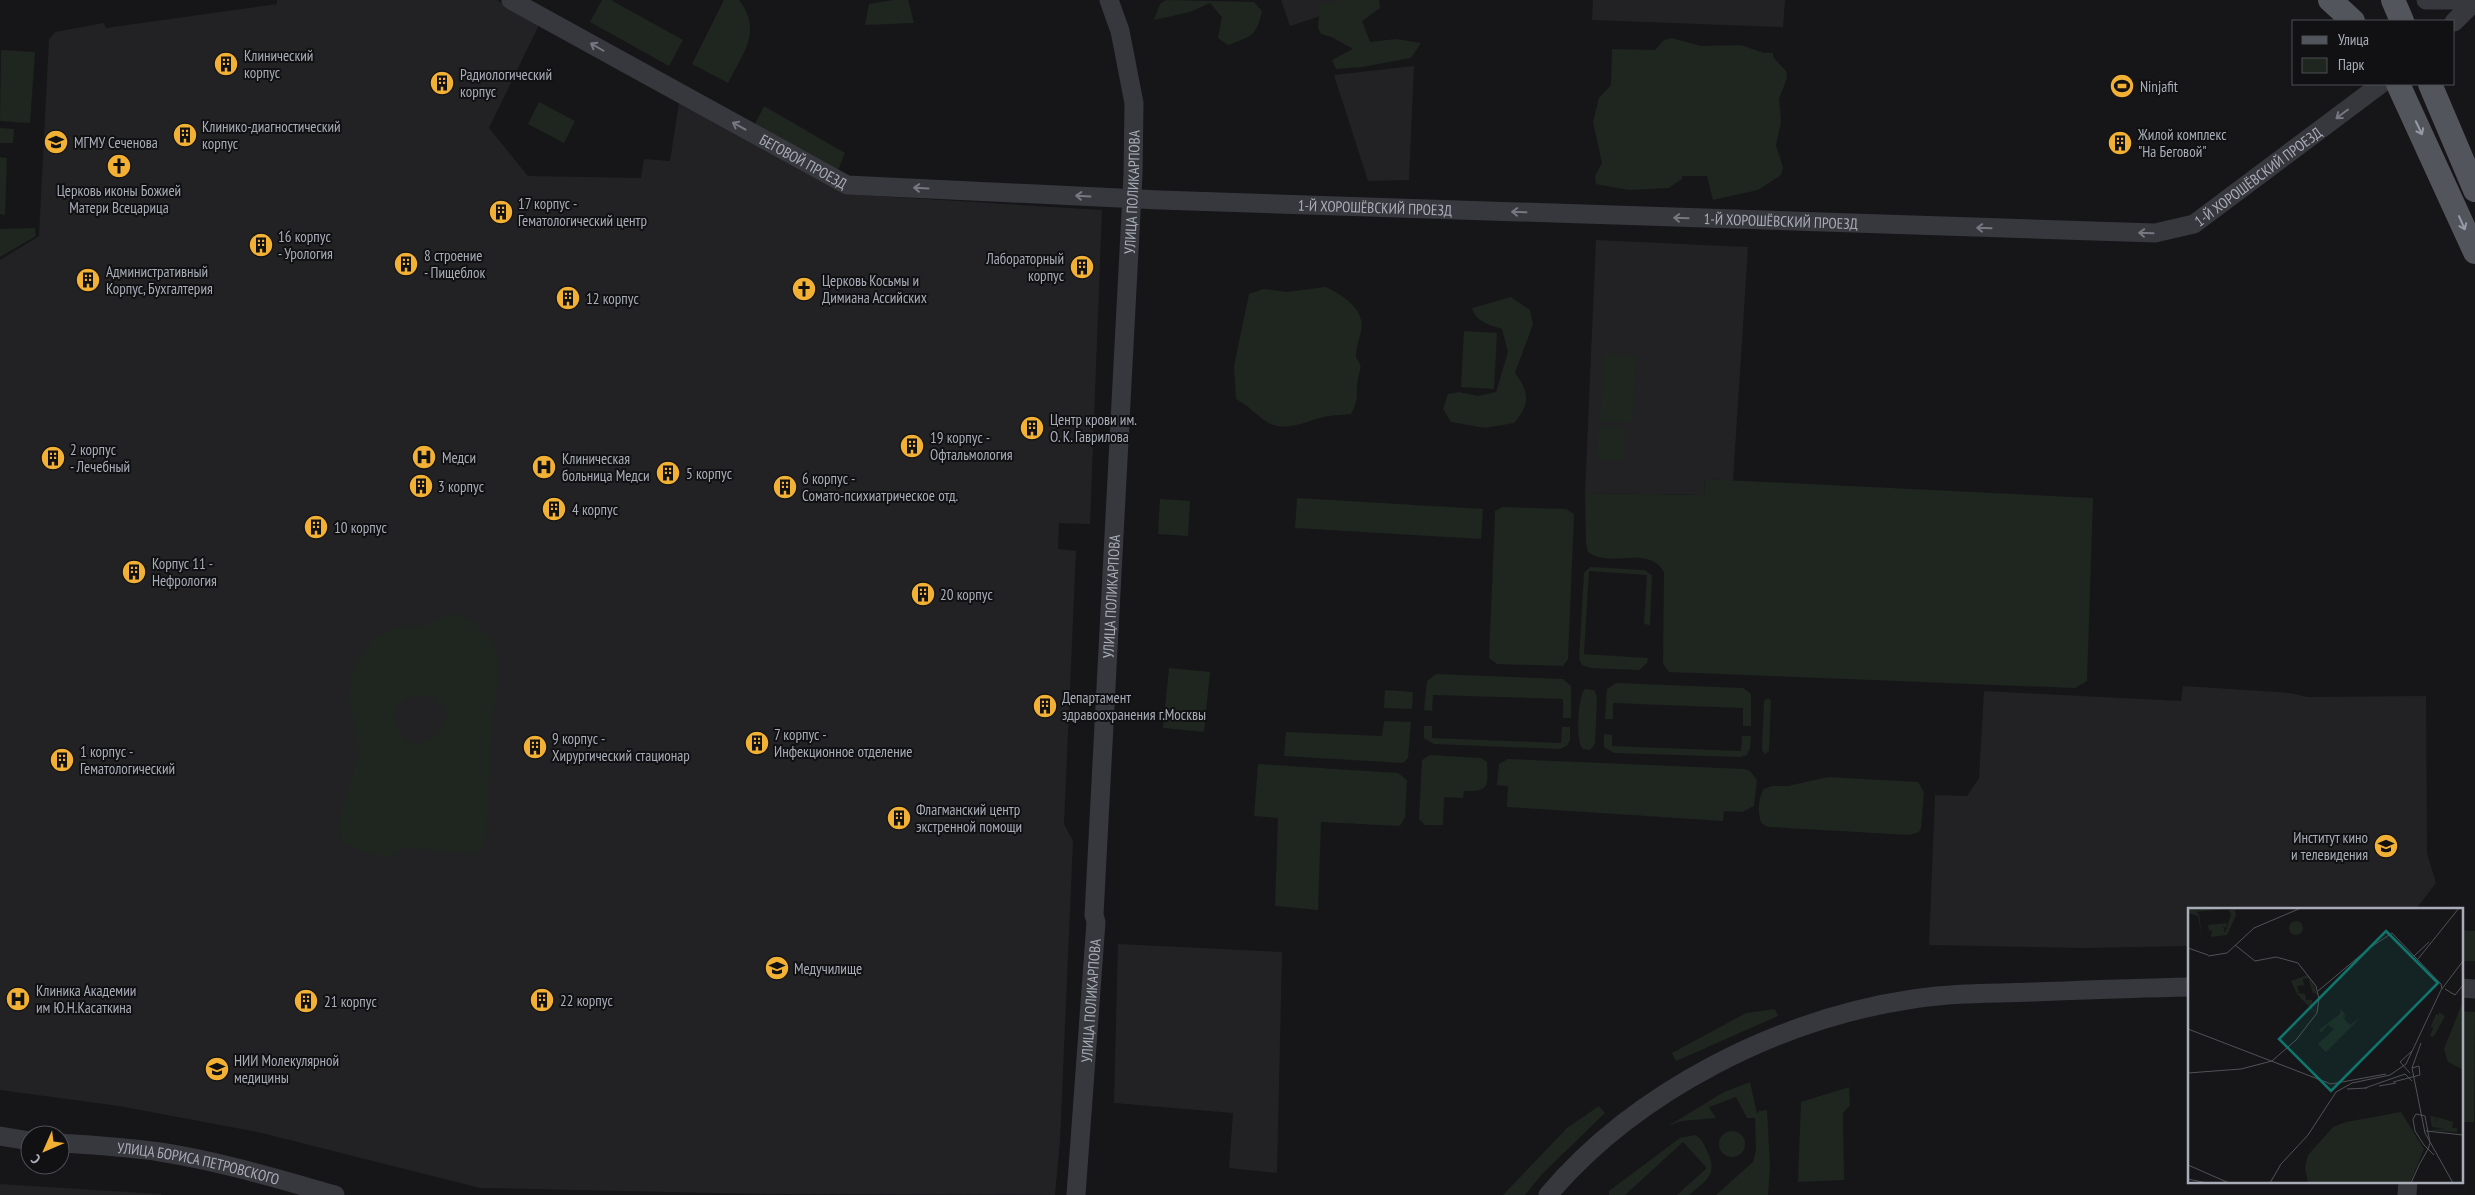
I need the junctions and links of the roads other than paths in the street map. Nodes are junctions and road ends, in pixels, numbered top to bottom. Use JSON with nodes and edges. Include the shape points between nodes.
{"nodes":[{"id":1,"x":511,"y":0,"type":"edge"},
{"id":2,"x":1109,"y":0,"type":"edge"},
{"id":3,"x":2330,"y":0,"type":"edge"},
{"id":4,"x":2343,"y":0,"type":"edge"},
{"id":5,"x":2393,"y":0,"type":"edge"},
{"id":6,"x":2426,"y":0,"type":"edge"},
{"id":7,"x":2462,"y":0,"type":"edge"},
{"id":8,"x":2468,"y":0,"type":"edge"},
{"id":9,"x":2475,"y":3,"type":"edge"},
{"id":10,"x":2352,"y":20,"type":"edge"},
{"id":11,"x":2359,"y":20,"type":"edge"},
{"id":12,"x":2402,"y":20,"type":"edge"},
{"id":13,"x":2455,"y":21,"type":"edge"},
{"id":14,"x":2380,"y":85,"type":"edge"},
{"id":15,"x":2398,"y":85,"type":"edge"},
{"id":16,"x":2430,"y":85,"type":"edge"},
{"id":17,"x":2475,"y":190,"type":"edge"},
{"id":18,"x":1132,"y":198,"type":"junction"},
{"id":19,"x":2475,"y":252,"type":"edge"},
{"id":20,"x":2188,"y":987,"type":"edge"},
{"id":21,"x":2462,"y":988,"type":"edge"},
{"id":22,"x":2475,"y":989,"type":"edge"},
{"id":23,"x":0,"y":1136,"type":"edge"},
{"id":24,"x":20,"y":1139,"type":"edge"},
{"id":25,"x":70,"y":1144,"type":"edge"},
{"id":26,"x":2408,"y":1182,"type":"edge"},
{"id":27,"x":336,"y":1195,"type":"edge"},
{"id":28,"x":1076,"y":1195,"type":"edge"},
{"id":29,"x":1548,"y":1195,"type":"edge"},
{"id":30,"x":2407,"y":1195,"type":"edge"}],
"edges":[{"from":18,"to":1,"type":"street","name":"БЕГОВОЙ ПРОЕЗД","one_way":true,"via":[[847,185]]},
{"from":2,"to":18,"type":"street","name":"УЛИЦА ПОЛИКАРПОВА","via":[[1120,31],[1134,103]]},
{"from":3,"to":10,"type":"main road"},
{"from":4,"to":11,"type":"main road"},
{"from":5,"to":12,"type":"main road"},
{"from":6,"to":7,"type":"street"},
{"from":8,"to":9,"type":"street"},
{"from":9,"to":13,"type":"street"},
{"from":14,"to":18,"type":"street","name":"1-Й ХОРОШЁВСКИЙ ПРОЕЗД","one_way":true,"via":[[2194,224],[2155,233]]},
{"from":15,"to":19,"type":"main road","one_way":true},
{"from":16,"to":17,"type":"main road"},
{"from":18,"to":28,"type":"street","name":"УЛИЦА ПОЛИКАРПОВА","via":[[1096,922]]},
{"from":20,"to":29,"type":"street","via":[[1951,994],[1873,1006],[1818,1021],[1742,1051],[1667,1094],[1586,1155]]},
{"from":21,"to":22,"type":"street"},
{"from":23,"to":24,"type":"street"},
{"from":25,"to":27,"type":"street","name":"УЛИЦА БОРИСА ПЕТРОВСКОГО","via":[[162,1152]]},
{"from":26,"to":30,"type":"street"}]}
